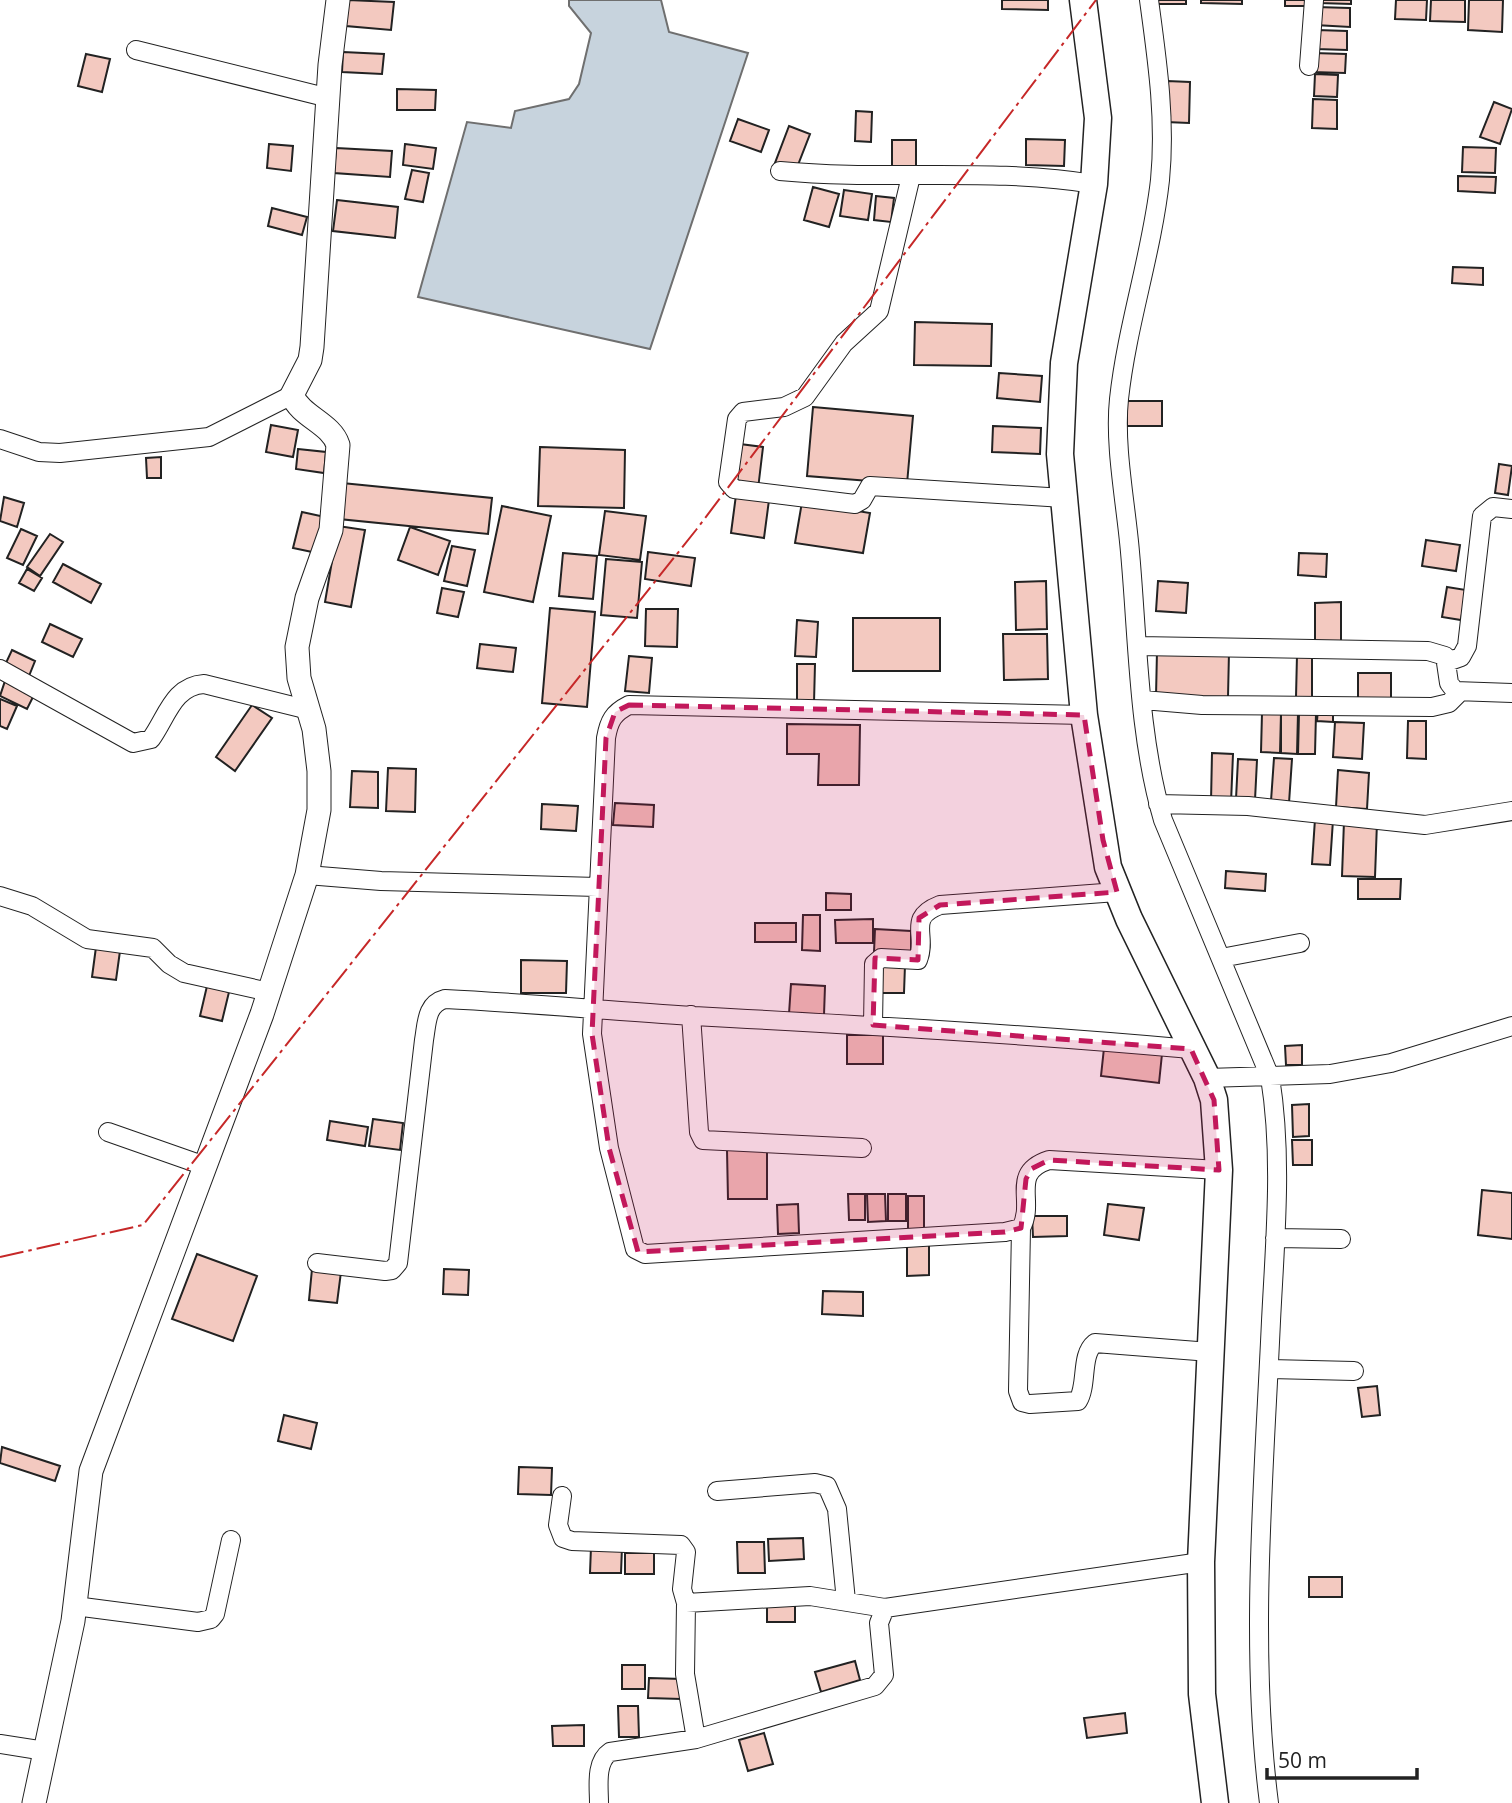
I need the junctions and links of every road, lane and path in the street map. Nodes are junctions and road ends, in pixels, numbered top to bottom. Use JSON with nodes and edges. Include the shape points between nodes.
{"nodes":[{"id":1,"x":338,"y":0,"type":"edge"},
{"id":2,"x":1083,"y":0,"type":"edge"},
{"id":3,"x":1149,"y":0,"type":"edge"},
{"id":4,"x":1314,"y":0,"type":"edge"},
{"id":5,"x":136,"y":50,"type":"dead end"},
{"id":6,"x":1309,"y":66,"type":"dead end"},
{"id":7,"x":328,"y":98,"type":"junction"},
{"id":8,"x":780,"y":171,"type":"dead end"},
{"id":9,"x":911,"y":176,"type":"junction"},
{"id":10,"x":1094,"y":184,"type":"junction"},
{"id":11,"x":292,"y":395,"type":"junction"},
{"id":12,"x":0,"y":439,"type":"edge"},
{"id":13,"x":1064,"y":498,"type":"junction"},
{"id":14,"x":1512,"y":509,"type":"edge"},
{"id":15,"x":1138,"y":646,"type":"junction"},
{"id":16,"x":1447,"y":662,"type":"junction"},
{"id":17,"x":0,"y":669,"type":"edge"},
{"id":18,"x":1460,"y":692,"type":"junction"},
{"id":19,"x":1512,"y":693,"type":"edge"},
{"id":20,"x":1143,"y":700,"type":"junction"},
{"id":21,"x":309,"y":710,"type":"junction"},
{"id":22,"x":1084,"y":715,"type":"junction"},
{"id":23,"x":1158,"y":804,"type":"junction"},
{"id":24,"x":1512,"y":811,"type":"edge"},
{"id":25,"x":307,"y":874,"type":"junction"},
{"id":26,"x":597,"y":887,"type":"junction"},
{"id":27,"x":1117,"y":892,"type":"junction"},
{"id":28,"x":0,"y":896,"type":"edge"},
{"id":29,"x":1300,"y":943,"type":"dead end"},
{"id":30,"x":1221,"y":958,"type":"junction"},
{"id":31,"x":269,"y":992,"type":"junction"},
{"id":32,"x":593,"y":1006,"type":"junction"},
{"id":33,"x":691,"y":1016,"type":"junction"},
{"id":34,"x":873,"y":1025,"type":"junction"},
{"id":35,"x":1512,"y":1026,"type":"edge"},
{"id":36,"x":1191,"y":1049,"type":"junction"},
{"id":37,"x":1264,"y":1076,"type":"junction"},
{"id":38,"x":1207,"y":1079,"type":"junction"},
{"id":39,"x":108,"y":1132,"type":"dead end"},
{"id":40,"x":862,"y":1148,"type":"dead end"},
{"id":41,"x":205,"y":1166,"type":"junction"},
{"id":42,"x":1219,"y":1170,"type":"junction"},
{"id":43,"x":1021,"y":1228,"type":"junction"},
{"id":44,"x":1275,"y":1238,"type":"junction"},
{"id":45,"x":1341,"y":1239,"type":"dead end"},
{"id":46,"x":317,"y":1263,"type":"dead end"},
{"id":47,"x":1210,"y":1352,"type":"junction"},
{"id":48,"x":1269,"y":1369,"type":"junction"},
{"id":49,"x":1354,"y":1371,"type":"dead end"},
{"id":50,"x":717,"y":1491,"type":"dead end"},
{"id":51,"x":562,"y":1496,"type":"dead end"},
{"id":52,"x":231,"y":1540,"type":"dead end"},
{"id":53,"x":1201,"y":1562,"type":"junction"},
{"id":54,"x":846,"y":1601,"type":"junction"},
{"id":55,"x":687,"y":1603,"type":"junction"},
{"id":56,"x":75,"y":1606,"type":"junction"},
{"id":57,"x":885,"y":1608,"type":"junction"},
{"id":58,"x":696,"y":1739,"type":"junction"},
{"id":59,"x":0,"y":1744,"type":"edge"},
{"id":60,"x":45,"y":1751,"type":"junction"},
{"id":61,"x":34,"y":1803,"type":"edge"},
{"id":62,"x":598,"y":1803,"type":"edge"},
{"id":63,"x":1215,"y":1803,"type":"edge"},
{"id":64,"x":1269,"y":1803,"type":"edge"}],
"edges":[{"from":1,"to":7,"type":"street"},
{"from":2,"to":10,"type":"main road","via":[[1098,118]]},
{"from":3,"to":15,"type":"street","via":[[1163,139],[1160,181],[1119,403]]},
{"from":4,"to":6,"type":"street"},
{"from":5,"to":7,"type":"street"},
{"from":7,"to":11,"type":"street","via":[[312,347]]},
{"from":8,"to":9,"type":"street","via":[[841,177]]},
{"from":9,"to":10,"type":"street","via":[[1006,175]]},
{"from":9,"to":13,"type":"street","via":[[878,311],[844,342],[806,397],[784,407],[743,412],[737,419],[728,482],[734,489],[855,504],[870,486]]},
{"from":10,"to":13,"type":"main road","via":[[1061,397]]},
{"from":11,"to":12,"type":"street","via":[[209,437],[60,453],[39,452]]},
{"from":11,"to":21,"type":"street","via":[[295,403],[332,433],[338,445],[331,530],[307,598],[297,647],[299,678]]},
{"from":13,"to":22,"type":"main road"},
{"from":14,"to":16,"type":"street","via":[[1493,507],[1482,516],[1467,646],[1461,657]]},
{"from":15,"to":16,"type":"street","via":[[1427,651],[1440,652]]},
{"from":15,"to":20,"type":"street"},
{"from":16,"to":18,"type":"street","via":[[1449,684]]},
{"from":17,"to":21,"type":"street","via":[[133,743],[151,739],[180,691],[192,685]]},
{"from":18,"to":19,"type":"street"},
{"from":18,"to":20,"type":"street","via":[[1449,703],[1433,707],[1202,705]]},
{"from":20,"to":23,"type":"street"},
{"from":21,"to":25,"type":"street","via":[[319,771],[319,810]]},
{"from":22,"to":26,"type":"street","via":[[629,705],[615,712],[608,724]]},
{"from":22,"to":27,"type":"main road","via":[[1103,840]]},
{"from":23,"to":24,"type":"street","via":[[1248,806],[1425,825]]},
{"from":23,"to":30,"type":"street"},
{"from":25,"to":26,"type":"street","via":[[381,881]]},
{"from":25,"to":31,"type":"street"},
{"from":26,"to":32,"type":"street"},
{"from":27,"to":34,"type":"street","via":[[929,909],[919,922],[918,960],[881,958],[874,964]]},
{"from":27,"to":36,"type":"main road"},
{"from":28,"to":31,"type":"street","via":[[32,906],[88,939],[153,948],[184,973]]},
{"from":29,"to":30,"type":"street"},
{"from":30,"to":37,"type":"street"},
{"from":31,"to":41,"type":"street"},
{"from":32,"to":33,"type":"street"},
{"from":32,"to":43,"type":"street","via":[[595,1064],[609,1148],[638,1252]]},
{"from":32,"to":46,"type":"street","via":[[436,1002],[430,1008],[424,1040],[398,1263],[385,1270]]},
{"from":33,"to":34,"type":"street"},
{"from":33,"to":40,"type":"street","via":[[703,1140]]},
{"from":34,"to":36,"type":"street"},
{"from":35,"to":37,"type":"street","via":[[1391,1063],[1329,1073]]},
{"from":36,"to":38,"type":"main road"},
{"from":37,"to":38,"type":"street"},
{"from":37,"to":44,"type":"street","via":[[1276,1117]]},
{"from":38,"to":42,"type":"main road","via":[[1214,1100]]},
{"from":39,"to":41,"type":"street"},
{"from":41,"to":56,"type":"street","via":[[92,1471]]},
{"from":42,"to":43,"type":"street","via":[[1049,1160],[1031,1169]]},
{"from":42,"to":47,"type":"main road"},
{"from":43,"to":47,"type":"street","via":[[1018,1391],[1022,1402],[1078,1401],[1087,1353],[1095,1343]]},
{"from":44,"to":45,"type":"street"},
{"from":44,"to":48,"type":"street"},
{"from":47,"to":53,"type":"main road"},
{"from":48,"to":49,"type":"street"},
{"from":48,"to":64,"type":"street","via":[[1259,1655],[1262,1753]]},
{"from":50,"to":54,"type":"street","via":[[815,1483],[827,1486],[837,1509]]},
{"from":51,"to":55,"type":"street","via":[[558,1525],[563,1538],[681,1545],[687,1552],[682,1589]]},
{"from":52,"to":56,"type":"street","via":[[211,1619],[198,1622]]},
{"from":53,"to":57,"type":"street"},
{"from":53,"to":63,"type":"main road","via":[[1202,1694]]},
{"from":54,"to":55,"type":"street","via":[[810,1596]]},
{"from":54,"to":57,"type":"street"},
{"from":55,"to":58,"type":"street","via":[[685,1674]]},
{"from":56,"to":60,"type":"street"},
{"from":57,"to":58,"type":"street","via":[[878,1623],[884,1675],[875,1686]]},
{"from":58,"to":62,"type":"street","via":[[617,1749],[605,1755]]},
{"from":59,"to":60,"type":"street"},
{"from":60,"to":61,"type":"street"}]}
